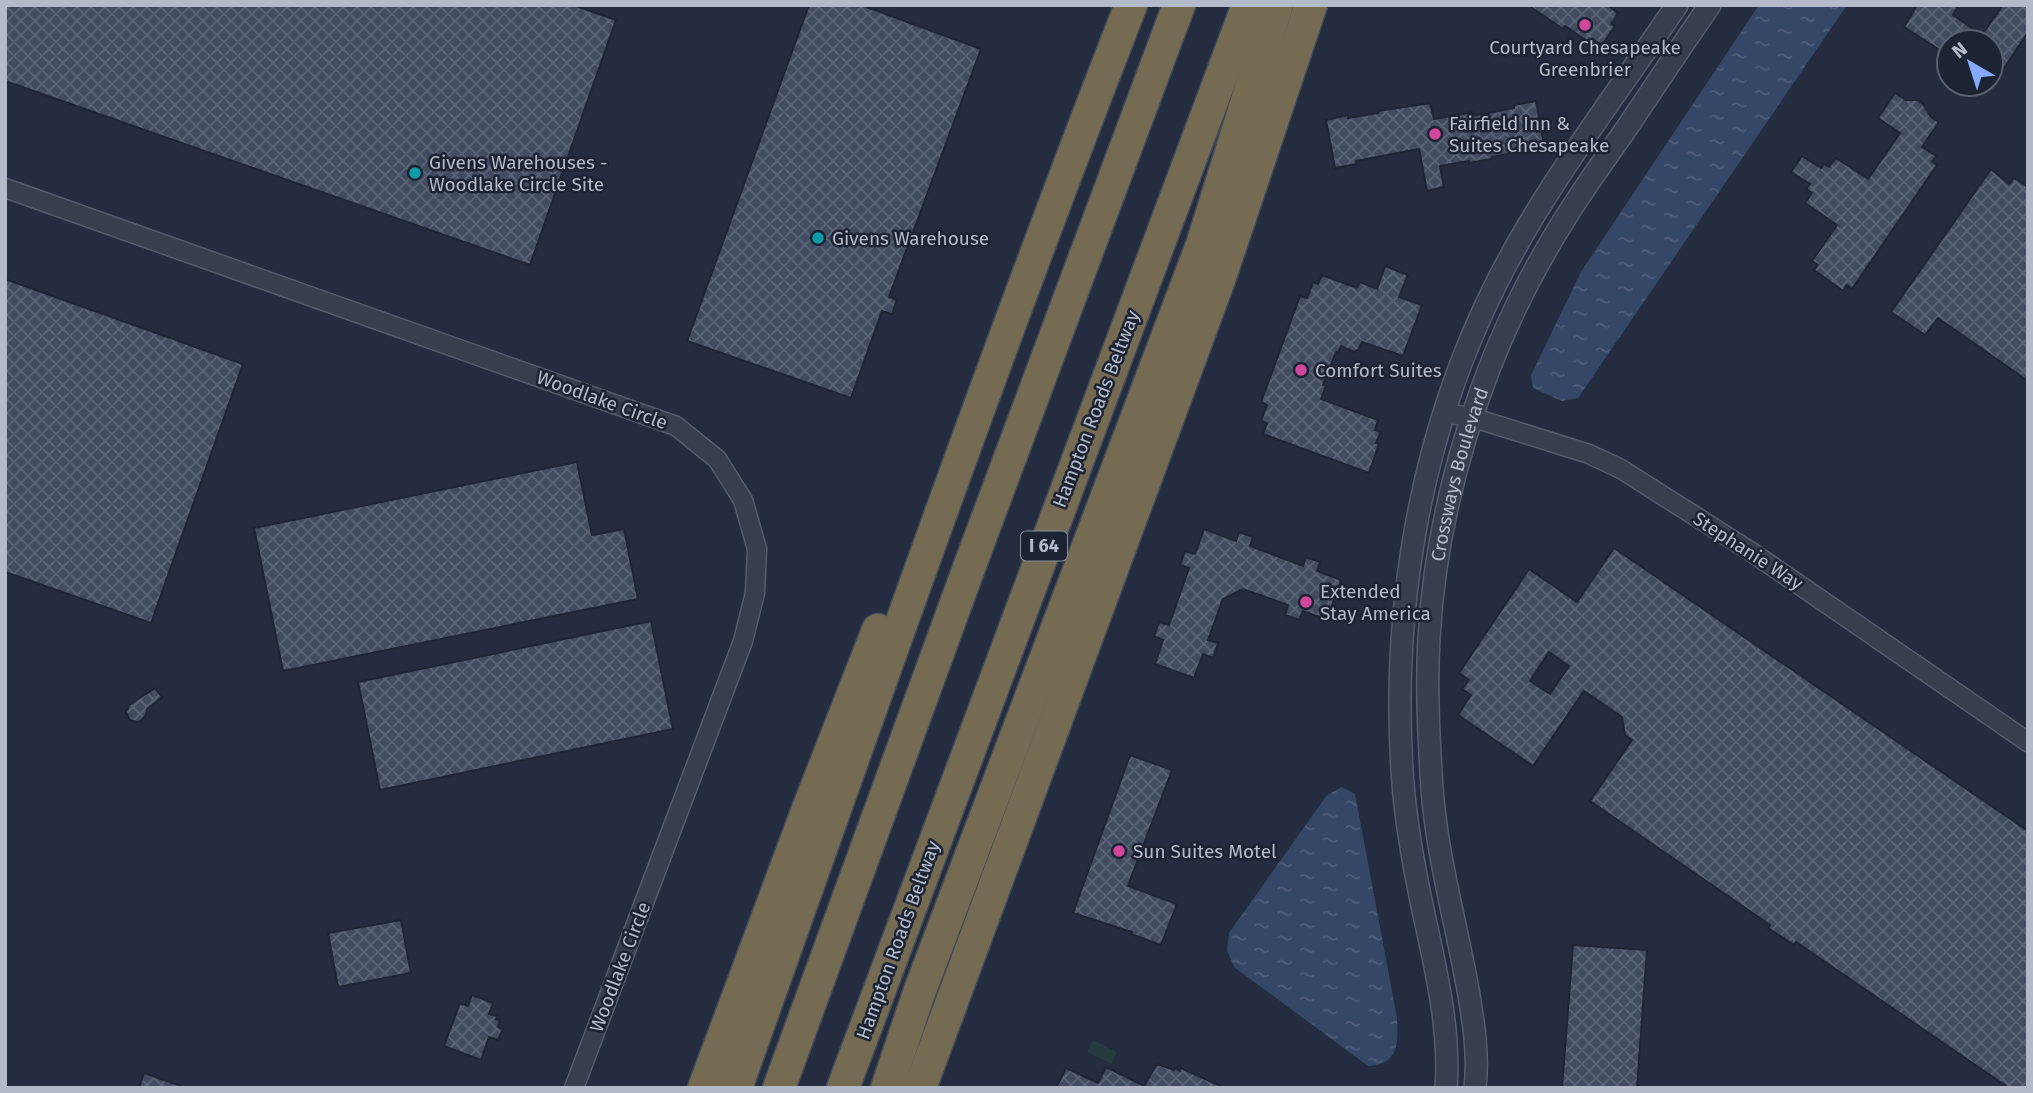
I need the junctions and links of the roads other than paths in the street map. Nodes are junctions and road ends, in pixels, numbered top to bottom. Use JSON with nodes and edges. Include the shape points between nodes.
{"nodes":[{"id":1,"x":1123,"y":5,"type":"edge"},
{"id":2,"x":1131,"y":5,"type":"edge"},
{"id":3,"x":1179,"y":5,"type":"edge"},
{"id":4,"x":1201,"y":5,"type":"edge"},
{"id":5,"x":1231,"y":5,"type":"edge"},
{"id":6,"x":1248,"y":5,"type":"edge"},
{"id":7,"x":1277,"y":5,"type":"edge"},
{"id":8,"x":1311,"y":5,"type":"edge"},
{"id":9,"x":1677,"y":5,"type":"edge"},
{"id":10,"x":1710,"y":5,"type":"edge"},
{"id":11,"x":1088,"y":115,"type":"junction"},
{"id":12,"x":5,"y":188,"type":"edge"},
{"id":13,"x":984,"y":396,"type":"junction"},
{"id":14,"x":1443,"y":413,"type":"junction"},
{"id":15,"x":1471,"y":418,"type":"junction"},
{"id":16,"x":914,"y":722,"type":"junction"},
{"id":17,"x":2028,"y":742,"type":"edge"},
{"id":18,"x":574,"y":1088,"type":"edge"},
{"id":19,"x":704,"y":1088,"type":"edge"},
{"id":20,"x":738,"y":1088,"type":"edge"},
{"id":21,"x":779,"y":1088,"type":"edge"},
{"id":22,"x":801,"y":1088,"type":"edge"},
{"id":23,"x":829,"y":1088,"type":"edge"},
{"id":24,"x":843,"y":1088,"type":"edge"},
{"id":25,"x":887,"y":1088,"type":"edge"},
{"id":26,"x":920,"y":1088,"type":"edge"},
{"id":27,"x":1446,"y":1088,"type":"edge"},
{"id":28,"x":1475,"y":1088,"type":"edge"}],
"edges":[{"from":1,"to":11,"type":"highway"},
{"from":2,"to":11,"type":"highway"},
{"from":3,"to":16,"type":"highway"},
{"from":4,"to":22,"type":"highway"},
{"from":5,"to":23,"type":"highway"},
{"from":6,"to":24,"type":"highway","name":"Hampton Roads Beltway","number":"I 64"},
{"from":7,"to":25,"type":"highway","via":[[1202,245]]},
{"from":8,"to":26,"type":"highway","via":[[1219,280]]},
{"from":9,"to":14,"type":"street","name":"Crossways Boulevard","via":[[1543,201],[1509,259]]},
{"from":10,"to":15,"type":"street","name":"Crossways Boulevard","via":[[1544,253]]},
{"from":11,"to":13,"type":"highway"},
{"from":12,"to":18,"type":"street","name":"Woodlake Circle","via":[[676,426],[717,459],[743,500],[757,549],[755,593],[743,641]]},
{"from":13,"to":19,"type":"highway","via":[[900,573]]},
{"from":13,"to":20,"type":"highway"},
{"from":14,"to":15,"type":"street","name":"Stephanie Way"},
{"from":14,"to":27,"type":"street","name":"Crossways Boulevard","via":[[1414,535],[1406,593],[1400,732],[1410,843],[1443,1008]]},
{"from":15,"to":17,"type":"street","name":"Stephanie Way","via":[[1589,454],[1621,469],[1750,551]]},
{"from":15,"to":28,"type":"street","name":"Crossways Boulevard","via":[[1436,575],[1427,687],[1433,799],[1474,1024]]},
{"from":16,"to":20,"type":"highway"},
{"from":16,"to":21,"type":"highway"}]}
